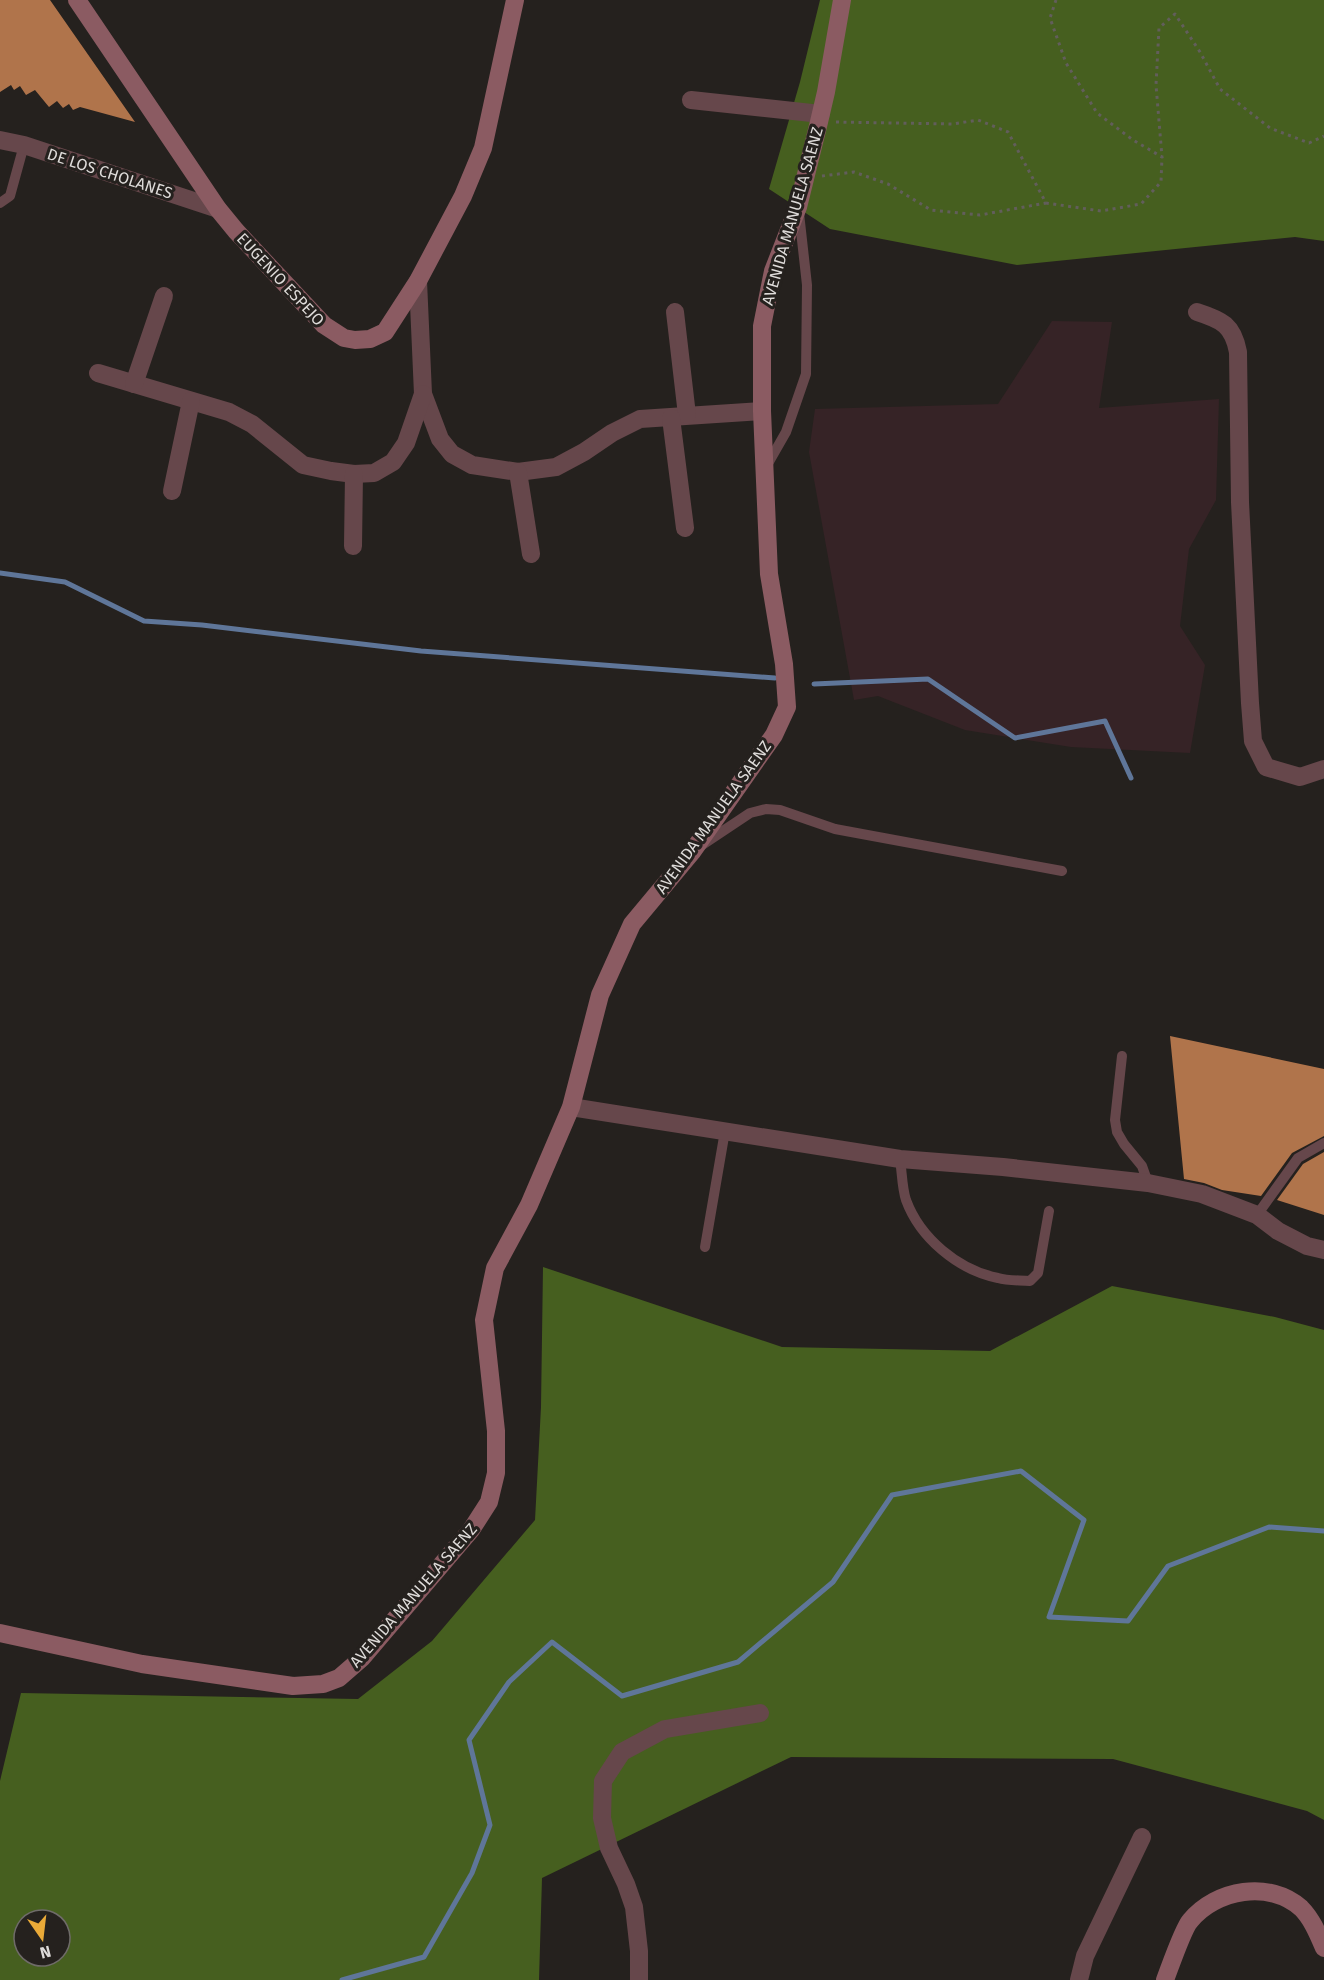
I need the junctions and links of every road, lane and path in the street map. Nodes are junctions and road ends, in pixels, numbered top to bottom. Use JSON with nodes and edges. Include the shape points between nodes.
{"nodes":[{"id":1,"x":77,"y":0,"type":"edge"},
{"id":2,"x":515,"y":0,"type":"edge"},
{"id":3,"x":842,"y":0,"type":"edge"},
{"id":4,"x":1056,"y":0,"type":"edge"},
{"id":5,"x":691,"y":100,"type":"dead end"},
{"id":6,"x":820,"y":118,"type":"junction"},
{"id":7,"x":1324,"y":136,"type":"edge"},
{"id":8,"x":0,"y":140,"type":"edge"},
{"id":9,"x":24,"y":146,"type":"junction"},
{"id":10,"x":1162,"y":157,"type":"junction"},
{"id":11,"x":805,"y":179,"type":"junction"},
{"id":12,"x":0,"y":203,"type":"edge"},
{"id":13,"x":1046,"y":203,"type":"junction"},
{"id":14,"x":798,"y":207,"type":"junction"},
{"id":15,"x":218,"y":209,"type":"junction"},
{"id":16,"x":418,"y":281,"type":"junction"},
{"id":17,"x":165,"y":296,"type":"dead end"},
{"id":18,"x":675,"y":312,"type":"dead end"},
{"id":19,"x":1197,"y":312,"type":"dead end"},
{"id":20,"x":98,"y":373,"type":"dead end"},
{"id":21,"x":134,"y":384,"type":"junction"},
{"id":22,"x":423,"y":394,"type":"junction"},
{"id":23,"x":191,"y":401,"type":"junction"},
{"id":24,"x":762,"y":411,"type":"junction"},
{"id":25,"x":679,"y":416,"type":"junction"},
{"id":26,"x":764,"y":470,"type":"junction"},
{"id":27,"x":518,"y":472,"type":"junction"},
{"id":28,"x":354,"y":474,"type":"junction"},
{"id":29,"x":172,"y":491,"type":"dead end"},
{"id":30,"x":685,"y":528,"type":"dead end"},
{"id":31,"x":353,"y":546,"type":"dead end"},
{"id":32,"x":531,"y":554,"type":"dead end"},
{"id":33,"x":1324,"y":769,"type":"edge"},
{"id":34,"x":692,"y":852,"type":"junction"},
{"id":35,"x":1062,"y":871,"type":"dead end"},
{"id":36,"x":1122,"y":1056,"type":"dead end"},
{"id":37,"x":571,"y":1107,"type":"junction"},
{"id":38,"x":725,"y":1131,"type":"junction"},
{"id":39,"x":1324,"y":1143,"type":"edge"},
{"id":40,"x":900,"y":1159,"type":"junction"},
{"id":41,"x":1148,"y":1183,"type":"junction"},
{"id":42,"x":1049,"y":1211,"type":"dead end"},
{"id":43,"x":1257,"y":1215,"type":"junction"},
{"id":44,"x":705,"y":1247,"type":"dead end"},
{"id":45,"x":1324,"y":1250,"type":"edge"},
{"id":46,"x":0,"y":1633,"type":"edge"},
{"id":47,"x":760,"y":1713,"type":"dead end"},
{"id":48,"x":1142,"y":1836,"type":"dead end"},
{"id":49,"x":1324,"y":1948,"type":"edge"},
{"id":50,"x":639,"y":1980,"type":"edge"},
{"id":51,"x":1079,"y":1980,"type":"edge"},
{"id":52,"x":1165,"y":1980,"type":"edge"}],
"edges":[{"from":1,"to":15,"type":"street","name":"EUGENIO ESPEJO"},
{"from":2,"to":16,"type":"street","name":"EUGENIO ESPEJO","via":[[483,148],[464,196]]},
{"from":3,"to":6,"type":"street","name":"AVENIDA MANUELA SAENZ"},
{"from":4,"to":10,"type":"path","via":[[1050,18],[1066,63],[1097,113]]},
{"from":5,"to":6,"type":"street"},
{"from":6,"to":11,"type":"street","name":"AVENIDA MANUELA SAENZ"},
{"from":6,"to":13,"type":"path","via":[[952,123],[978,120],[1008,132]]},
{"from":7,"to":10,"type":"path","via":[[1309,143],[1270,128],[1220,89],[1175,14],[1159,28],[1156,85]]},
{"from":8,"to":9,"type":"street","name":"DE LOS CHOLANES"},
{"from":9,"to":12,"type":"lane","via":[[10,196]]},
{"from":9,"to":15,"type":"street","name":"DE LOS CHOLANES"},
{"from":10,"to":13,"type":"path","via":[[1161,182],[1141,204],[1101,211]]},
{"from":11,"to":13,"type":"path","via":[[854,172],[888,184],[931,210],[980,215]]},
{"from":11,"to":14,"type":"street","name":"AVENIDA MANUELA SAENZ"},
{"from":14,"to":24,"type":"street","name":"AVENIDA MANUELA SAENZ","via":[[773,271],[762,326]]},
{"from":14,"to":26,"type":"lane","via":[[807,285],[806,374],[786,432]]},
{"from":15,"to":16,"type":"street","name":"EUGENIO ESPEJO","via":[[324,325],[344,338],[370,339],[385,332]]},
{"from":16,"to":22,"type":"street"},
{"from":17,"to":21,"type":"street"},
{"from":18,"to":25,"type":"street"},
{"from":19,"to":33,"type":"street","via":[[1217,318],[1227,326],[1235,336],[1238,352],[1240,502],[1253,741],[1266,766],[1300,777]]},
{"from":20,"to":21,"type":"street"},
{"from":21,"to":23,"type":"street"},
{"from":22,"to":27,"type":"street","via":[[440,439],[452,454],[472,465]]},
{"from":22,"to":28,"type":"street","via":[[406,443],[393,462],[374,473]]},
{"from":23,"to":28,"type":"street","via":[[229,412],[252,424],[303,465]]},
{"from":23,"to":29,"type":"street"},
{"from":24,"to":25,"type":"street"},
{"from":24,"to":26,"type":"street","name":"AVENIDA MANUELA SAENZ"},
{"from":25,"to":27,"type":"street","via":[[640,419],[556,467]]},
{"from":25,"to":30,"type":"street"},
{"from":26,"to":34,"type":"street","name":"AVENIDA MANUELA SAENZ","via":[[769,574],[787,707],[774,735]]},
{"from":27,"to":32,"type":"street"},
{"from":28,"to":31,"type":"street"},
{"from":34,"to":35,"type":"lane","via":[[750,813],[766,809],[780,810],[835,830]]},
{"from":34,"to":37,"type":"street","name":"AVENIDA MANUELA SAENZ","via":[[632,924],[600,995]]},
{"from":36,"to":41,"type":"lane","via":[[1117,1131],[1142,1166]]},
{"from":37,"to":38,"type":"street"},
{"from":37,"to":46,"type":"street","name":"AVENIDA MANUELA SAENZ","via":[[529,1205],[495,1268],[484,1320],[496,1431],[496,1473],[489,1502],[471,1530],[362,1658],[339,1678],[323,1684],[293,1686],[142,1664]]},
{"from":38,"to":40,"type":"street"},
{"from":38,"to":44,"type":"lane"},
{"from":39,"to":43,"type":"lane","via":[[1298,1158]]},
{"from":40,"to":41,"type":"street"},
{"from":40,"to":42,"type":"lane","via":[[906,1199],[924,1234],[967,1266],[997,1278],[1030,1281],[1038,1273]]},
{"from":41,"to":43,"type":"street","via":[[1202,1194]]},
{"from":43,"to":45,"type":"street","via":[[1278,1231]]},
{"from":47,"to":50,"type":"street","via":[[665,1729],[622,1752],[603,1781],[602,1818],[609,1848],[633,1906]]},
{"from":48,"to":51,"type":"street","via":[[1085,1956]]},
{"from":49,"to":52,"type":"street","via":[[1302,1909],[1283,1896],[1245,1891],[1214,1901],[1189,1921]]}]}
